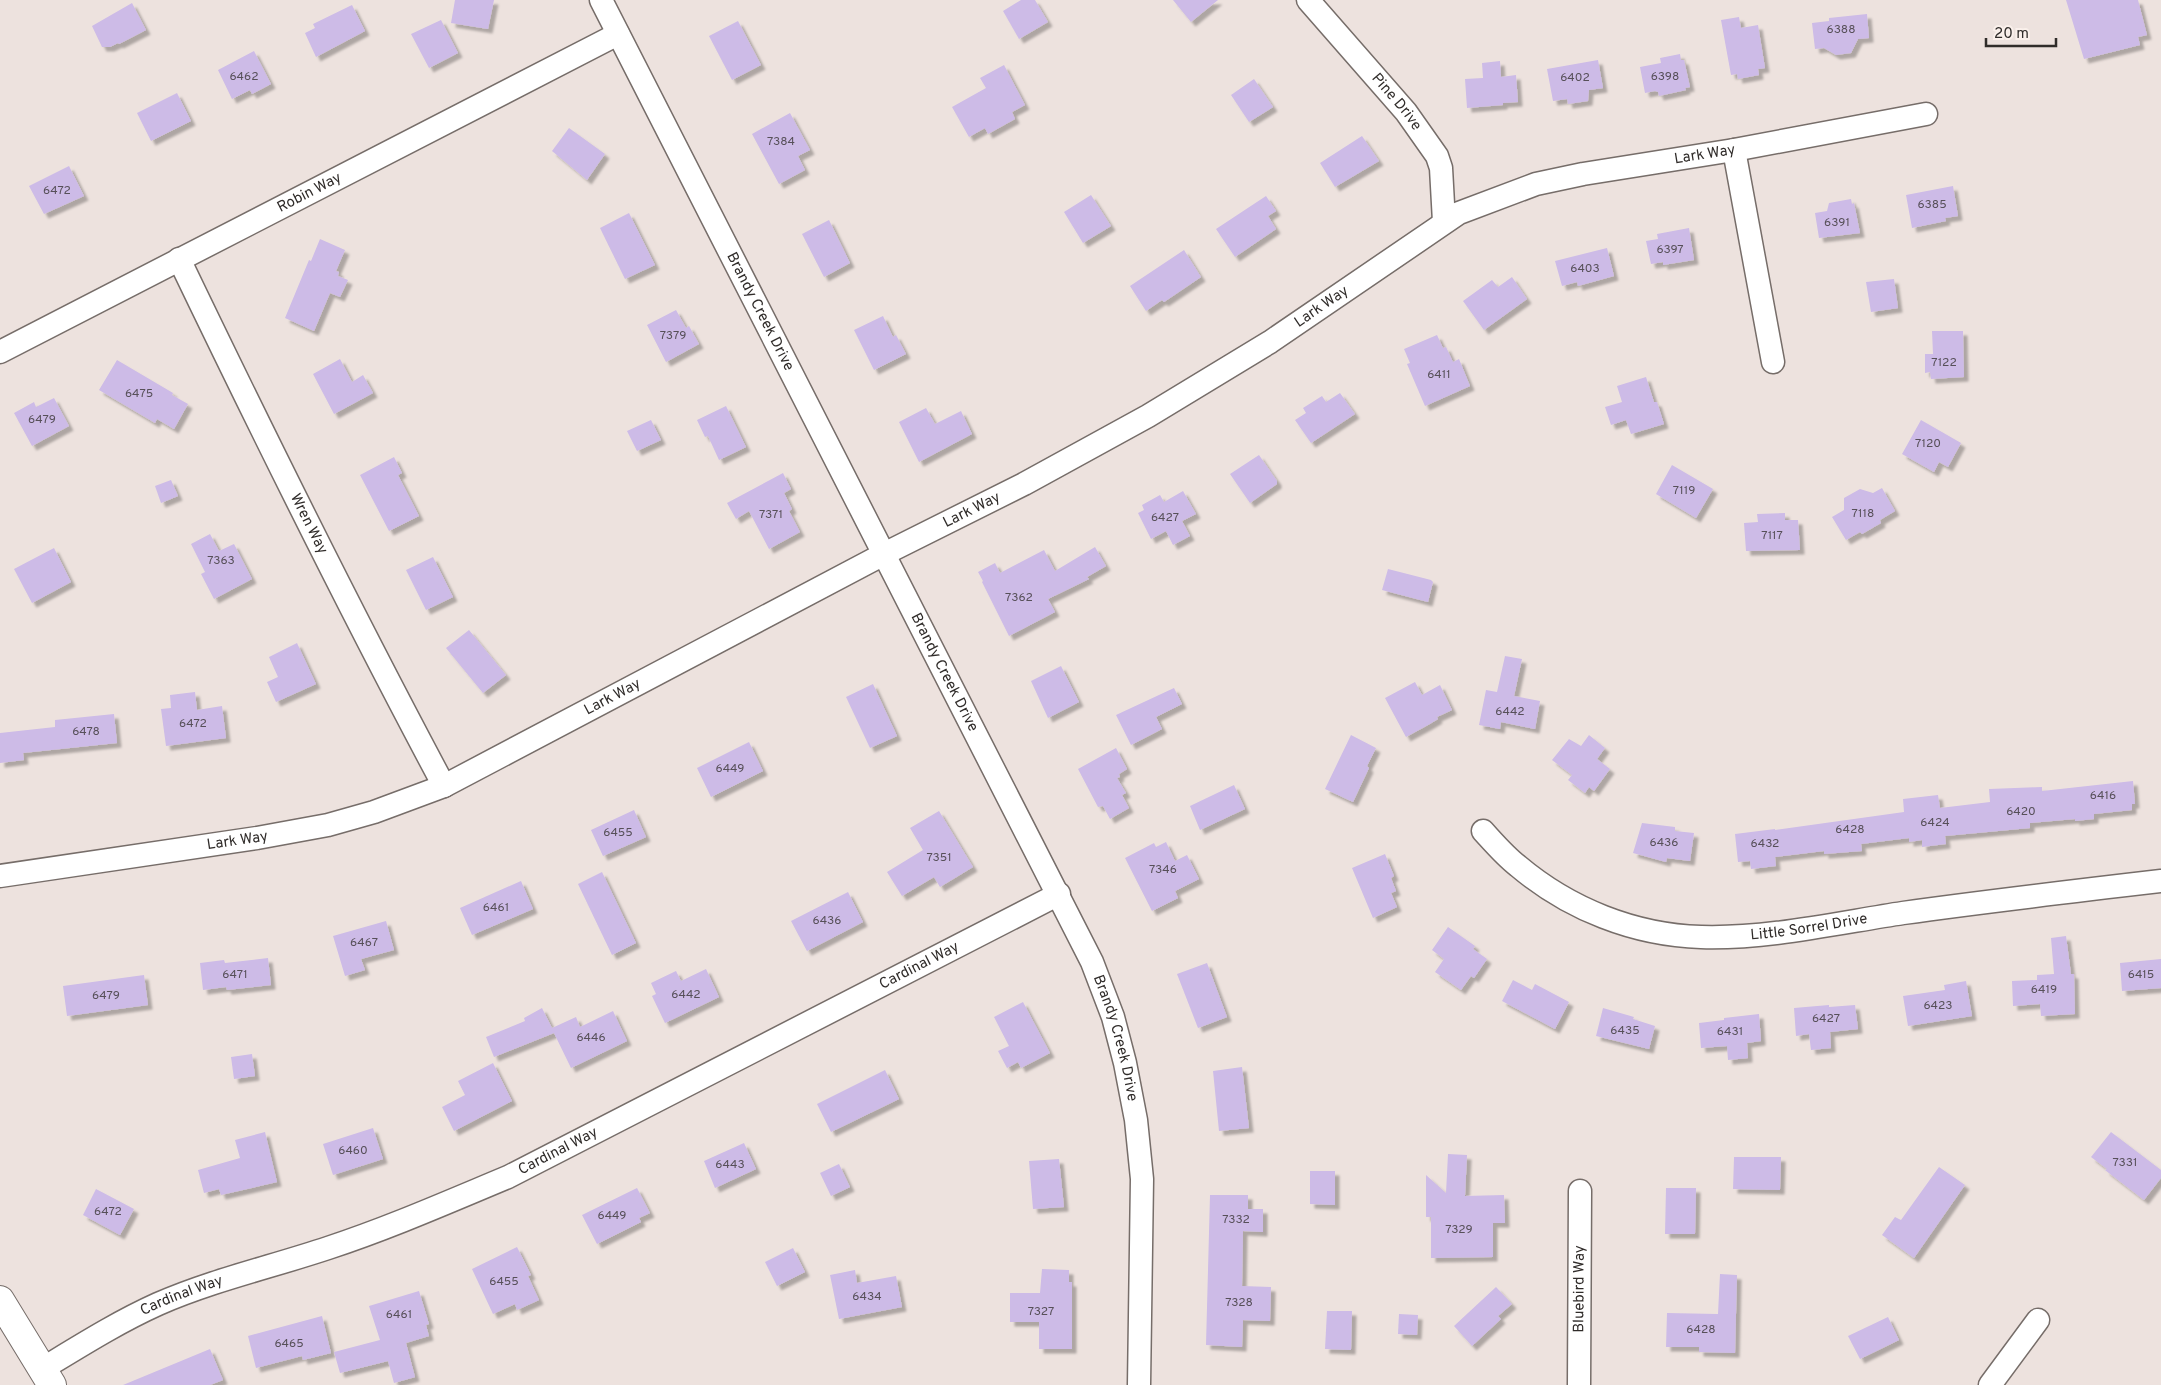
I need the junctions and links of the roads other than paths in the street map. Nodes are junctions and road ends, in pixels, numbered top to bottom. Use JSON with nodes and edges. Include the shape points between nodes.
{"nodes":[{"id":1,"x":601,"y":0,"type":"edge"},
{"id":2,"x":1308,"y":0,"type":"edge"},
{"id":3,"x":618,"y":34,"type":"junction"},
{"id":4,"x":1926,"y":114,"type":"dead end"},
{"id":5,"x":1734,"y":150,"type":"junction"},
{"id":6,"x":1444,"y":222,"type":"junction"},
{"id":7,"x":179,"y":259,"type":"junction"},
{"id":8,"x":0,"y":352,"type":"edge"},
{"id":9,"x":1773,"y":362,"type":"dead end"},
{"id":10,"x":884,"y":554,"type":"junction"},
{"id":11,"x":444,"y":786,"type":"junction"},
{"id":12,"x":1483,"y":831,"type":"dead end"},
{"id":13,"x":0,"y":876,"type":"edge"},
{"id":14,"x":2161,"y":881,"type":"edge"},
{"id":15,"x":1059,"y":894,"type":"junction"},
{"id":16,"x":1580,"y":1192,"type":"dead end"},
{"id":17,"x":0,"y":1300,"type":"edge"},
{"id":18,"x":2038,"y":1320,"type":"dead end"},
{"id":19,"x":47,"y":1377,"type":"edge"},
{"id":20,"x":1139,"y":1385,"type":"edge"},
{"id":21,"x":1578,"y":1385,"type":"edge"},
{"id":22,"x":1990,"y":1385,"type":"edge"}],
"edges":[{"from":1,"to":3,"type":"street","name":"Brandy Creek Drive"},
{"from":2,"to":6,"type":"street","name":"Pine Drive","via":[[1406,112],[1437,156],[1441,168]]},
{"from":3,"to":7,"type":"street","name":"Robin Way"},
{"from":3,"to":10,"type":"street","name":"Brandy Creek Drive"},
{"from":4,"to":5,"type":"street","name":"Lark Way"},
{"from":5,"to":6,"type":"street","name":"Lark Way","via":[[1536,184]]},
{"from":5,"to":9,"type":"street"},
{"from":6,"to":10,"type":"street","name":"Lark Way","via":[[1270,342],[1148,416],[1024,484]]},
{"from":7,"to":8,"type":"street","name":"Robin Way"},
{"from":7,"to":11,"type":"street","name":"Wren Way","via":[[281,472]]},
{"from":10,"to":11,"type":"street","name":"Lark Way"},
{"from":10,"to":15,"type":"street","name":"Brandy Creek Drive"},
{"from":11,"to":13,"type":"street","name":"Lark Way","via":[[328,825]]},
{"from":12,"to":14,"type":"street","name":"Little Sorrel Drive","via":[[1517,866],[1584,909],[1622,924],[1660,933],[1700,937],[1749,935]]},
{"from":15,"to":19,"type":"street","name":"Cardinal Way","via":[[508,1177],[419,1215],[327,1248],[214,1282],[159,1304],[116,1325]]},
{"from":15,"to":20,"type":"street","name":"Brandy Creek Drive","via":[[1092,962],[1112,1017],[1136,1120],[1142,1179]]},
{"from":16,"to":21,"type":"street","name":"Bluebird Way"},
{"from":17,"to":19,"type":"main road"},
{"from":18,"to":22,"type":"street"}]}
